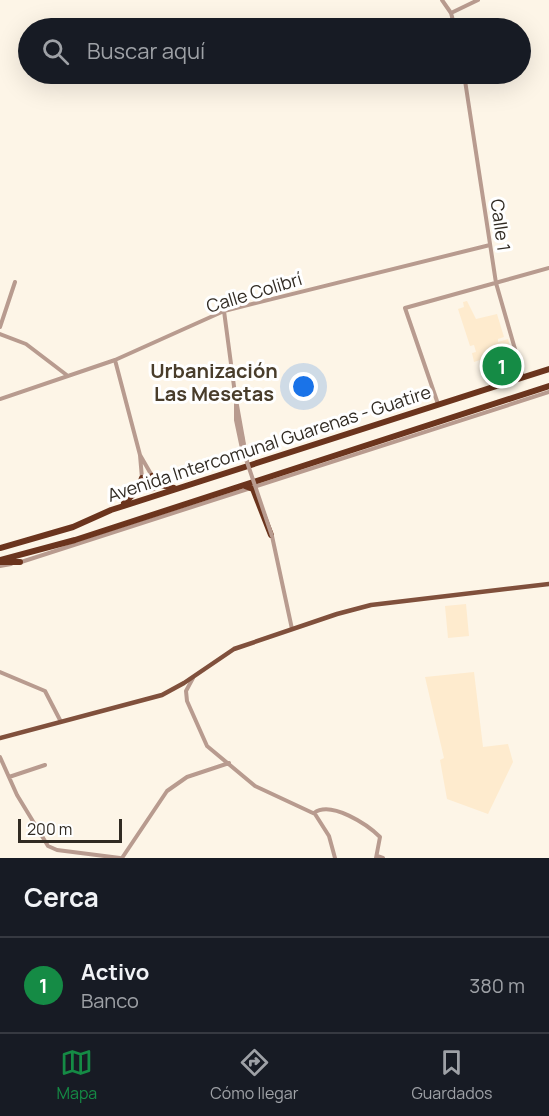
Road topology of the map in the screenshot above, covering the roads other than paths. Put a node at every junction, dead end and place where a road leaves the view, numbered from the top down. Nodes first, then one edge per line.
1 (442, 0) edge
2 (478, 0) edge
3 (451, 13) junction
4 (452, 18) edge
5 (466, 84) edge
6 (489, 245) junction
7 (549, 268) edge
8 (15, 282) dead end
9 (496, 283) junction
10 (224, 311) junction
11 (0, 327) edge
12 (0, 334) edge
13 (115, 360) junction
14 (549, 369) edge
15 (68, 376) junction
16 (523, 377) junction
17 (549, 386) edge
18 (549, 392) edge
19 (236, 394) junction
20 (0, 399) edge
21 (236, 403) junction
22 (438, 404) junction
23 (444, 419) junction
24 (458, 421) junction
25 (140, 455) junction
26 (246, 457) junction
27 (268, 459) junction
28 (293, 469) junction
29 (230, 472) junction
30 (152, 476) junction
31 (142, 478) junction
32 (281, 479) junction
33 (263, 480) junction
34 (184, 486) junction
35 (241, 487) junction
36 (256, 488) junction
37 (111, 510) junction
38 (272, 536) junction
39 (0, 548) edge
40 (0, 561) edge
41 (20, 562) junction
42 (0, 566) edge
43 (549, 584) edge
44 (292, 629) junction
45 (0, 672) edge
46 (195, 675) junction
47 (60, 720) junction
48 (0, 738) edge
49 (0, 758) edge
50 (230, 763) junction
51 (45, 765) dead end
52 (9, 777) junction
53 (314, 813) junction
54 (376, 857) edge
55 (121, 858) edge
56 (335, 858) edge
57 (384, 858) edge

1 - 3 street
2 - 3 street
3 - 4 street
5 - 6 street, Calle 1
6 - 9 street, Calle 1
6 - 10 street, Calle Colibrí
7 - 9 street
8 - 11 street
9 - 16 street, Calle 1
9 - 22 street
10 - 13 street, Calle Colibrí
10 - 19 street
12 - 15 street
13 - 15 street, Calle Colibrí
13 - 25 street
14 - 16 highway, Avenida Intercomunal Guarenas - Guatire
15 - 20 street, Calle Colibrí
16 - 22 highway, Avenida Intercomunal Guarenas - Guatire
17 - 23 highway, Avenida Intercomunal Guarenas - Guatire
18 - 24 street, Avenida Intercomunal Guarenas - Guatire
19 - 21 street
19 - 26 street
21 - 26 street
21 - 38 street, bridge
22 - 27 highway, Avenida Intercomunal Guarenas - Guatire
23 - 24 highway
23 - 28 highway, Avenida Intercomunal Guarenas - Guatire
24 - 32 street, Avenida Intercomunal Guarenas - Guatire
25 - 30 street
25 - 31 street
26 - 27 highway
26 - 29 highway
27 - 29 highway, Avenida Intercomunal Guarenas - Guatire
28 - 32 highway
28 - 33 highway, Avenida Intercomunal Guarenas - Guatire
29 - 34 highway, Avenida Intercomunal Guarenas - Guatire
30 - 31 street
30 - 34 highway
31 - 37 highway
32 - 36 street, Avenida Intercomunal Guarenas - Guatire
33 - 35 highway, Avenida Intercomunal Guarenas - Guatire
33 - 36 highway
34 - 37 highway, Avenida Intercomunal Guarenas - Guatire
35 - 36 highway
35 - 40 highway, Avenida Intercomunal Guarenas - Guatire
36 - 38 highway
36 - 41 street, Avenida Intercomunal Guarenas - Guatire
37 - 39 highway, Avenida Intercomunal Guarenas - Guatire
38 - 44 street
40 - 41 highway
41 - 42 street, Avenida Intercomunal Guarenas - Guatire
43 - 44 main road
44 - 46 main road
45 - 47 street
46 - 47 main road
46 - 50 street
47 - 48 main road
49 - 52 street
50 - 53 street
50 - 55 street
51 - 52 street
52 - 55 street
53 - 54 street
53 - 56 street
54 - 57 street

